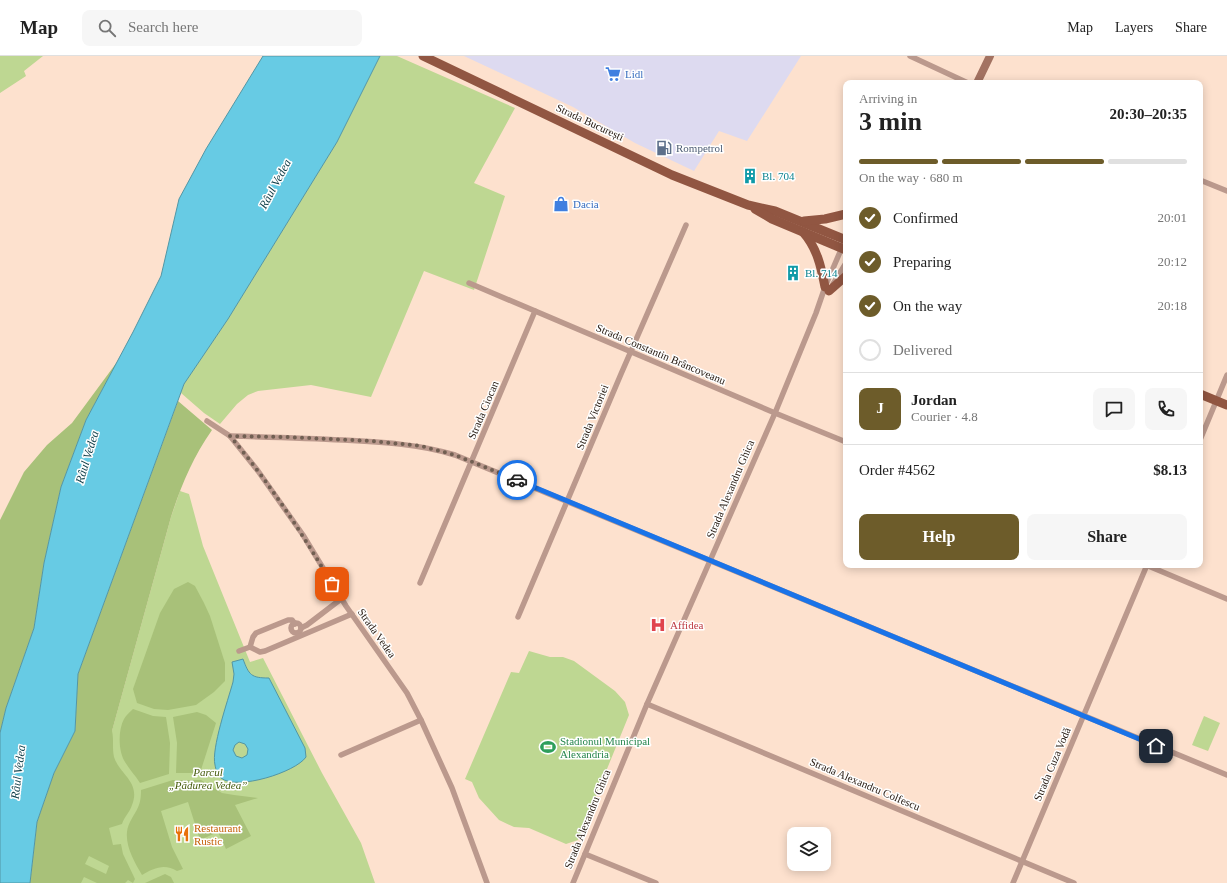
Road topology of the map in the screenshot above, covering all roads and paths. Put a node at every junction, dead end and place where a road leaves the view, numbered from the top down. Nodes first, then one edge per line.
1 (423, 56) edge
2 (910, 56) edge
3 (990, 56) edge
4 (962, 80) edge
5 (978, 80) edge
6 (1203, 181) edge
7 (1227, 191) edge
8 (748, 205) junction
9 (843, 215) edge
10 (802, 221) junction
11 (686, 225) dead end
12 (802, 231) junction
13 (843, 242) edge
14 (843, 242) edge
15 (843, 248) edge
16 (843, 267) edge
17 (843, 278) edge
18 (469, 283) dead end
19 (827, 289) junction
20 (535, 311) junction
21 (631, 352) junction
22 (1227, 375) edge
23 (1203, 395) edge
24 (1217, 400) junction
25 (1227, 405) edge
26 (775, 413) junction
27 (207, 421) dead end
28 (1203, 433) edge
29 (230, 436) junction
30 (843, 441) edge
31 (472, 461) junction
32 (568, 502) junction
33 (711, 561) junction
34 (1146, 568) edge
35 (1154, 568) edge
36 (420, 582) dead end
37 (1227, 599) edge
38 (341, 600) junction
39 (352, 614) junction
40 (518, 618) dead end
41 (299, 633) junction
42 (250, 647) junction
43 (239, 651) dead end
44 (647, 704) junction
45 (1084, 716) junction
46 (422, 720) junction
47 (341, 755) dead end
48 (1227, 775) edge
49 (585, 854) junction
50 (1022, 861) junction
51 (487, 883) edge
52 (573, 883) edge
53 (656, 883) edge
54 (1013, 883) edge
55 (1074, 883) edge

1 - 8 main road, Strada București
2 - 4 street
3 - 5 street
6 - 7 street
8 - 10 main road, Strada București
8 - 12 main road, Strada București
9 - 10 main road
10 - 13 main road, Strada București
11 - 21 street, Strada Victoriei
12 - 14 main road, Strada București
12 - 19 main road
15 - 19 street, Strada Alexandru Ghica
16 - 19 street, Strada Alexandru Ghica
17 - 19 main road
18 - 20 street, Strada Constantin Brâncoveanu
19 - 26 street, Strada Alexandru Ghica
20 - 21 street, Strada Constantin Brâncoveanu
20 - 31 street, Strada Ciocan
21 - 26 street, Strada Constantin Brâncoveanu
21 - 32 street, Strada Victoriei
22 - 24 street
23 - 24 main road
24 - 25 main road
24 - 28 street
26 - 30 street, Strada Constantin Brâncoveanu
26 - 33 street, Strada Alexandru Ghica
27 - 29 street, Strada Vedea
29 - 31 street
29 - 38 street, Strada Vedea
31 - 32 street
31 - 36 street, Strada Ciocan
32 - 33 street
32 - 40 street, Strada Victoriei
33 - 44 street, Strada Alexandru Ghica
33 - 45 street
34 - 45 street, Strada Cuza Vodă
35 - 37 street
38 - 39 street, Strada Vedea
38 - 41 street
39 - 41 street
39 - 46 street, Strada Vedea
41 - 42 street
41 - 42 street
42 - 43 street
44 - 49 street, Strada Alexandru Ghica
44 - 50 street, Strada Alexandru Colfescu
45 - 48 street
45 - 50 street, Strada Cuza Vodă
46 - 47 street
46 - 51 street, Strada Vedea
49 - 52 street, Strada Alexandru Ghica
49 - 53 street
50 - 54 street, Strada Cuza Vodă
50 - 55 street, Strada Alexandru Colfescu

